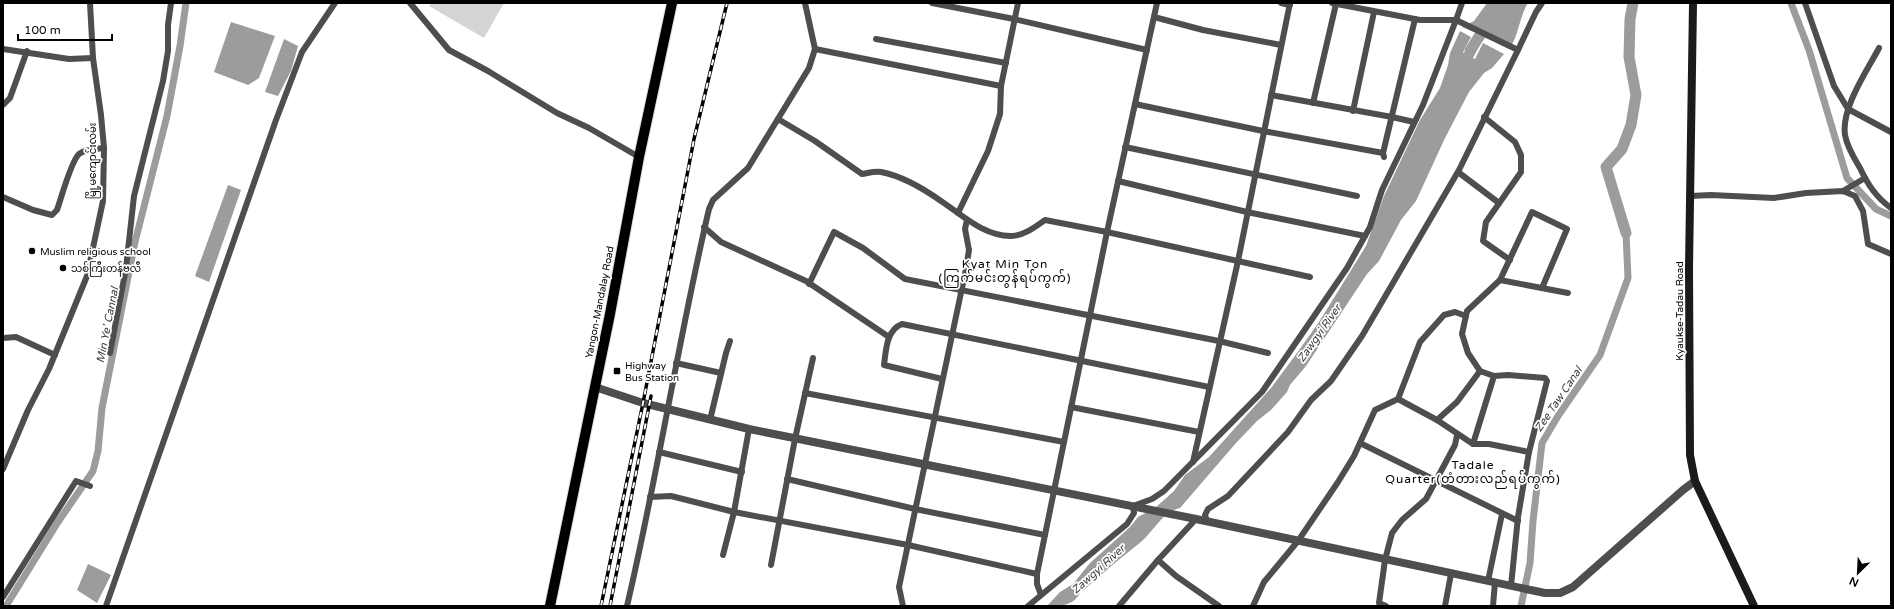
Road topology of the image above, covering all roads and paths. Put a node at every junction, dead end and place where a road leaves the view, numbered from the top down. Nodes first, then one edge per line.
1 (90, 3) edge
2 (171, 3) edge
3 (335, 3) edge
4 (410, 3) edge
5 (672, 3) edge
6 (805, 3) edge
7 (932, 3) edge
8 (1018, 3) edge
9 (1157, 3) edge
10 (1281, 3) edge
11 (1462, 3) edge
12 (1542, 3) edge
13 (1694, 3) edge
14 (1805, 3) edge
15 (1290, 4) edge
16 (1334, 4) edge
17 (1374, 12) junction
18 (1154, 17) junction
19 (1014, 19) junction
20 (1415, 19) junction
21 (1456, 20) junction
22 (876, 39) dead end
23 (1281, 45) junction
24 (1879, 48) dead end
25 (3, 49) edge
26 (815, 49) junction
27 (1147, 50) junction
28 (1518, 50) junction
29 (27, 51) junction
30 (93, 58) junction
31 (1006, 63) junction
32 (1001, 86) junction
33 (1271, 95) junction
34 (1312, 103) junction
35 (1135, 104) junction
36 (3, 105) edge
37 (1848, 109) junction
38 (1353, 111) junction
39 (1392, 117) junction
40 (1484, 117) junction
41 (778, 119) junction
42 (1414, 122) junction
43 (1263, 131) junction
44 (1891, 132) edge
45 (1125, 147) junction
46 (104, 148) junction
47 (639, 157) junction
48 (1458, 172) junction
49 (1254, 174) junction
50 (1865, 178) junction
51 (1118, 181) junction
52 (1842, 191) junction
53 (1357, 196) dead end
54 (1690, 196) junction
55 (3, 197) edge
56 (1499, 203) junction
57 (1891, 208) edge
58 (1247, 212) junction
59 (958, 213) junction
60 (967, 220) junction
61 (704, 227) junction
62 (1107, 232) junction
63 (1365, 236) junction
64 (1891, 254) edge
65 (1510, 260) junction
66 (1238, 261) junction
67 (1310, 277) dead end
68 (1500, 280) junction
69 (809, 284) junction
70 (1542, 288) junction
71 (961, 291) junction
72 (1568, 293) dead end
73 (1090, 315) junction
74 (1466, 316) junction
75 (3, 333) edge
76 (952, 334) junction
77 (16, 337) junction
78 (889, 337) junction
79 (3, 338) edge
80 (1219, 341) junction
81 (730, 342) dead end
82 (110, 353) dead end
83 (1268, 353) dead end
84 (55, 355) junction
85 (813, 358) dead end
86 (1081, 362) junction
87 (676, 363) junction
88 (1480, 371) junction
89 (721, 373) junction
90 (1494, 376) junction
91 (942, 379) junction
92 (595, 387) junction
93 (1209, 387) junction
94 (805, 393) junction
95 (1398, 399) junction
96 (1071, 407) junction
97 (667, 409) junction
98 (934, 418) junction
99 (710, 420) junction
100 (1437, 420) junction
101 (749, 429) junction
102 (1199, 432) junction
103 (1458, 436) junction
104 (795, 438) junction
105 (1064, 442) junction
106 (1360, 443) junction
107 (1472, 444) junction
108 (659, 452) junction
109 (1529, 452) junction
110 (1192, 463) junction
111 (924, 464) junction
112 (3, 469) edge
113 (742, 472) junction
114 (787, 479) junction
115 (1436, 481) junction
116 (1695, 481) junction
117 (90, 486) dead end
118 (1055, 490) junction
119 (650, 497) junction
120 (1137, 507) junction
121 (915, 509) junction
122 (734, 512) junction
123 (1502, 514) junction
124 (1196, 519) junction
125 (779, 520) junction
126 (1207, 521) junction
127 (1518, 521) junction
128 (1045, 535) junction
129 (1298, 541) junction
130 (908, 545) junction
131 (723, 555) dead end
132 (1158, 560) junction
133 (1385, 560) junction
134 (771, 565) dead end
135 (1037, 574) junction
136 (1451, 574) junction
137 (1491, 582) junction
138 (1514, 587) junction
139 (1041, 595) junction
140 (3, 597) edge
141 (106, 606) edge
142 (550, 606) edge
143 (627, 606) edge
144 (903, 606) edge
145 (1028, 606) edge
146 (1119, 606) edge
147 (1219, 606) edge
148 (1255, 606) edge
149 (1386, 606) edge
150 (1445, 606) edge
151 (1493, 606) edge
152 (1754, 606) edge

1 - 30 street, မြို့မကျောင်းလမ်း
2 - 82 street
3 - 141 street
4 - 47 street
5 - 47 highway, Yangon-Mandalay Road
6 - 26 street
7 - 19 street
8 - 19 street
9 - 18 street
10 - 15 street
11 - 21 street
12 - 28 street
13 - 54 main road, Kyaukse-Tadau Road
14 - 37 street
15 - 23 street
16 - 17 street
16 - 34 street
17 - 20 street
17 - 38 street
18 - 23 street
18 - 27 street
19 - 27 street
19 - 31 street
20 - 21 street
20 - 39 street
21 - 28 street
21 - 42 street
22 - 31 street
23 - 33 street
24 - 37 street
25 - 29 street
26 - 32 street
26 - 41 street
27 - 35 street
28 - 40 street
29 - 30 street
29 - 36 street
30 - 46 street, မြို့မကျောင်းလမ်း
31 - 32 street
32 - 59 street
33 - 34 street
33 - 43 street
34 - 38 street
35 - 43 street
35 - 45 street
37 - 44 street
37 - 50 street
38 - 39 street
39 - 42 street
39 - 43 street
40 - 48 street
40 - 56 street
41 - 59 street
41 - 61 street
42 - 63 street
43 - 49 street
45 - 49 street
45 - 51 street
46 - 55 street
46 - 84 street, မြို့မကျောင်းလမ်း
47 - 92 highway, Yangon-Mandalay Road
48 - 56 street
48 - 126 street
49 - 53 street
49 - 58 street
50 - 52 street
50 - 57 street
51 - 58 street
51 - 62 street
52 - 54 street
52 - 64 street
54 - 116 main road, Kyaukse-Tadau Road
56 - 65 street
58 - 63 street
58 - 66 street
59 - 60 street
60 - 62 street
60 - 71 street
61 - 69 street
61 - 87 street
62 - 66 street
62 - 73 street
63 - 110 street
65 - 68 street
65 - 70 street
66 - 67 street
66 - 80 street
68 - 70 street
68 - 74 street
69 - 71 street
69 - 78 street
70 - 72 street
71 - 73 street
71 - 76 street
73 - 80 street
73 - 86 street
74 - 88 street
74 - 95 street
75 - 77 street
76 - 78 street
76 - 86 street
76 - 91 street
77 - 79 street
77 - 84 street
78 - 91 street
80 - 83 street
80 - 93 street
81 - 89 street
84 - 112 street, မြို့မကျောင်းလမ်း
85 - 94 street
86 - 93 street
86 - 96 street
87 - 89 street
87 - 97 street
88 - 90 street
88 - 100 street
89 - 99 street
90 - 107 street
90 - 109 street
91 - 98 street
92 - 97 street
92 - 142 highway, Yangon-Mandalay Road
93 - 102 street
94 - 98 street
94 - 104 street
95 - 100 street
95 - 106 street
96 - 102 street
96 - 105 street
97 - 99 street
97 - 108 street
98 - 105 street
98 - 111 street
99 - 101 street
100 - 103 street
101 - 104 street
101 - 113 street
102 - 110 street
103 - 107 street
103 - 115 street
104 - 111 street
104 - 114 street
105 - 118 street
106 - 115 street
106 - 129 street
107 - 109 street
108 - 113 street
108 - 119 street
109 - 127 street
110 - 120 street
111 - 118 street
111 - 121 street
113 - 122 street
114 - 121 street
114 - 125 street
115 - 123 street
115 - 133 street
116 - 138 street
116 - 152 main road, Kyaukse-Tadau Road
117 - 140 street
118 - 120 street
118 - 128 street
119 - 122 street
119 - 143 street
120 - 124 street
120 - 139 street
121 - 128 street
121 - 130 street
122 - 125 street
122 - 131 street
123 - 127 street
123 - 137 street
124 - 126 street
124 - 132 street
125 - 130 street
125 - 134 street
126 - 129 street
127 - 138 street
128 - 135 street
129 - 133 street
129 - 148 street
130 - 135 street
130 - 144 street
132 - 146 street
132 - 147 street
133 - 136 street
133 - 149 street
135 - 139 street
136 - 137 street
136 - 150 street
137 - 138 street
137 - 151 street
139 - 145 street

